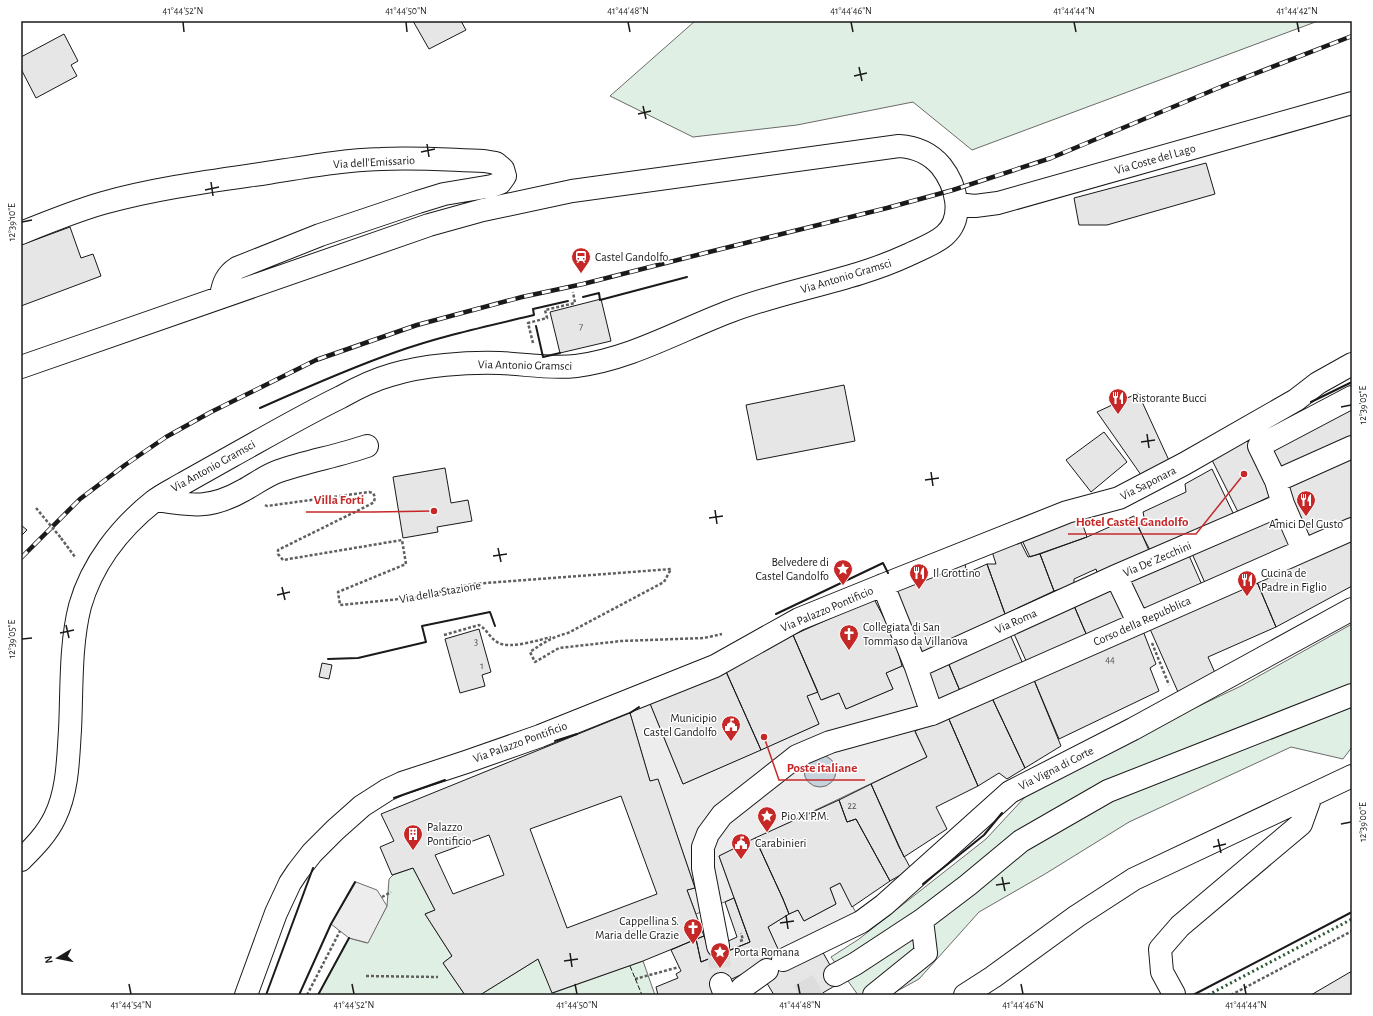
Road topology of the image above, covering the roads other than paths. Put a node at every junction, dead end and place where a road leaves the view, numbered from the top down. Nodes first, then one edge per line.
1 (1352, 103) edge
2 (957, 204) junction
3 (21, 233) edge
4 (221, 296) junction
5 (1352, 364) edge
6 (21, 367) edge
7 (1352, 397) edge
8 (367, 446) dead end
9 (1352, 447) edge
10 (1276, 481) junction
11 (156, 500) junction
12 (1283, 504) junction
13 (1352, 528) edge
14 (1303, 550) junction
15 (1116, 576) junction
16 (883, 585) junction
17 (1352, 609) edge
18 (1140, 621) junction
19 (916, 667) junction
20 (1352, 695) edge
21 (932, 714) junction
22 (1352, 776) edge
23 (1311, 796) junction
24 (21, 860) edge
25 (922, 920) junction
26 (718, 946) tunnel mouth
27 (835, 975) tunnel mouth
28 (728, 991) edge
29 (1174, 994) dead end
30 (246, 995) edge
31 (874, 995) edge
32 (965, 995) edge

1 - 2 street, Via Coste del Lago
2 - 4 street, Via Antonio Gramsci
2 - 11 street, Via Antonio Gramsci
3 - 4 street, Via dell'Emissario
4 - 6 street, Via Antonio Gramsci
5 - 16 street, Via Saponara
7 - 10 street
8 - 11 street
9 - 10 street
10 - 12 street
11 - 24 street, Via Antonio Gramsci
12 - 14 street
12 - 15 street, Via De' Zecchini
13 - 14 street, Corso della Repubblica
14 - 18 street, Corso della Repubblica
15 - 18 street
15 - 19 street, Via Roma
16 - 19 street
16 - 30 street, Via Palazzo Pontificio
17 - 28 street, Via Vigna di Corte
18 - 21 street, Corso della Repubblica
19 - 21 street
20 - 25 street
21 - 26 street, Corso della Repubblica
22 - 23 street
23 - 29 street
23 - 32 street
25 - 27 street
25 - 31 street

